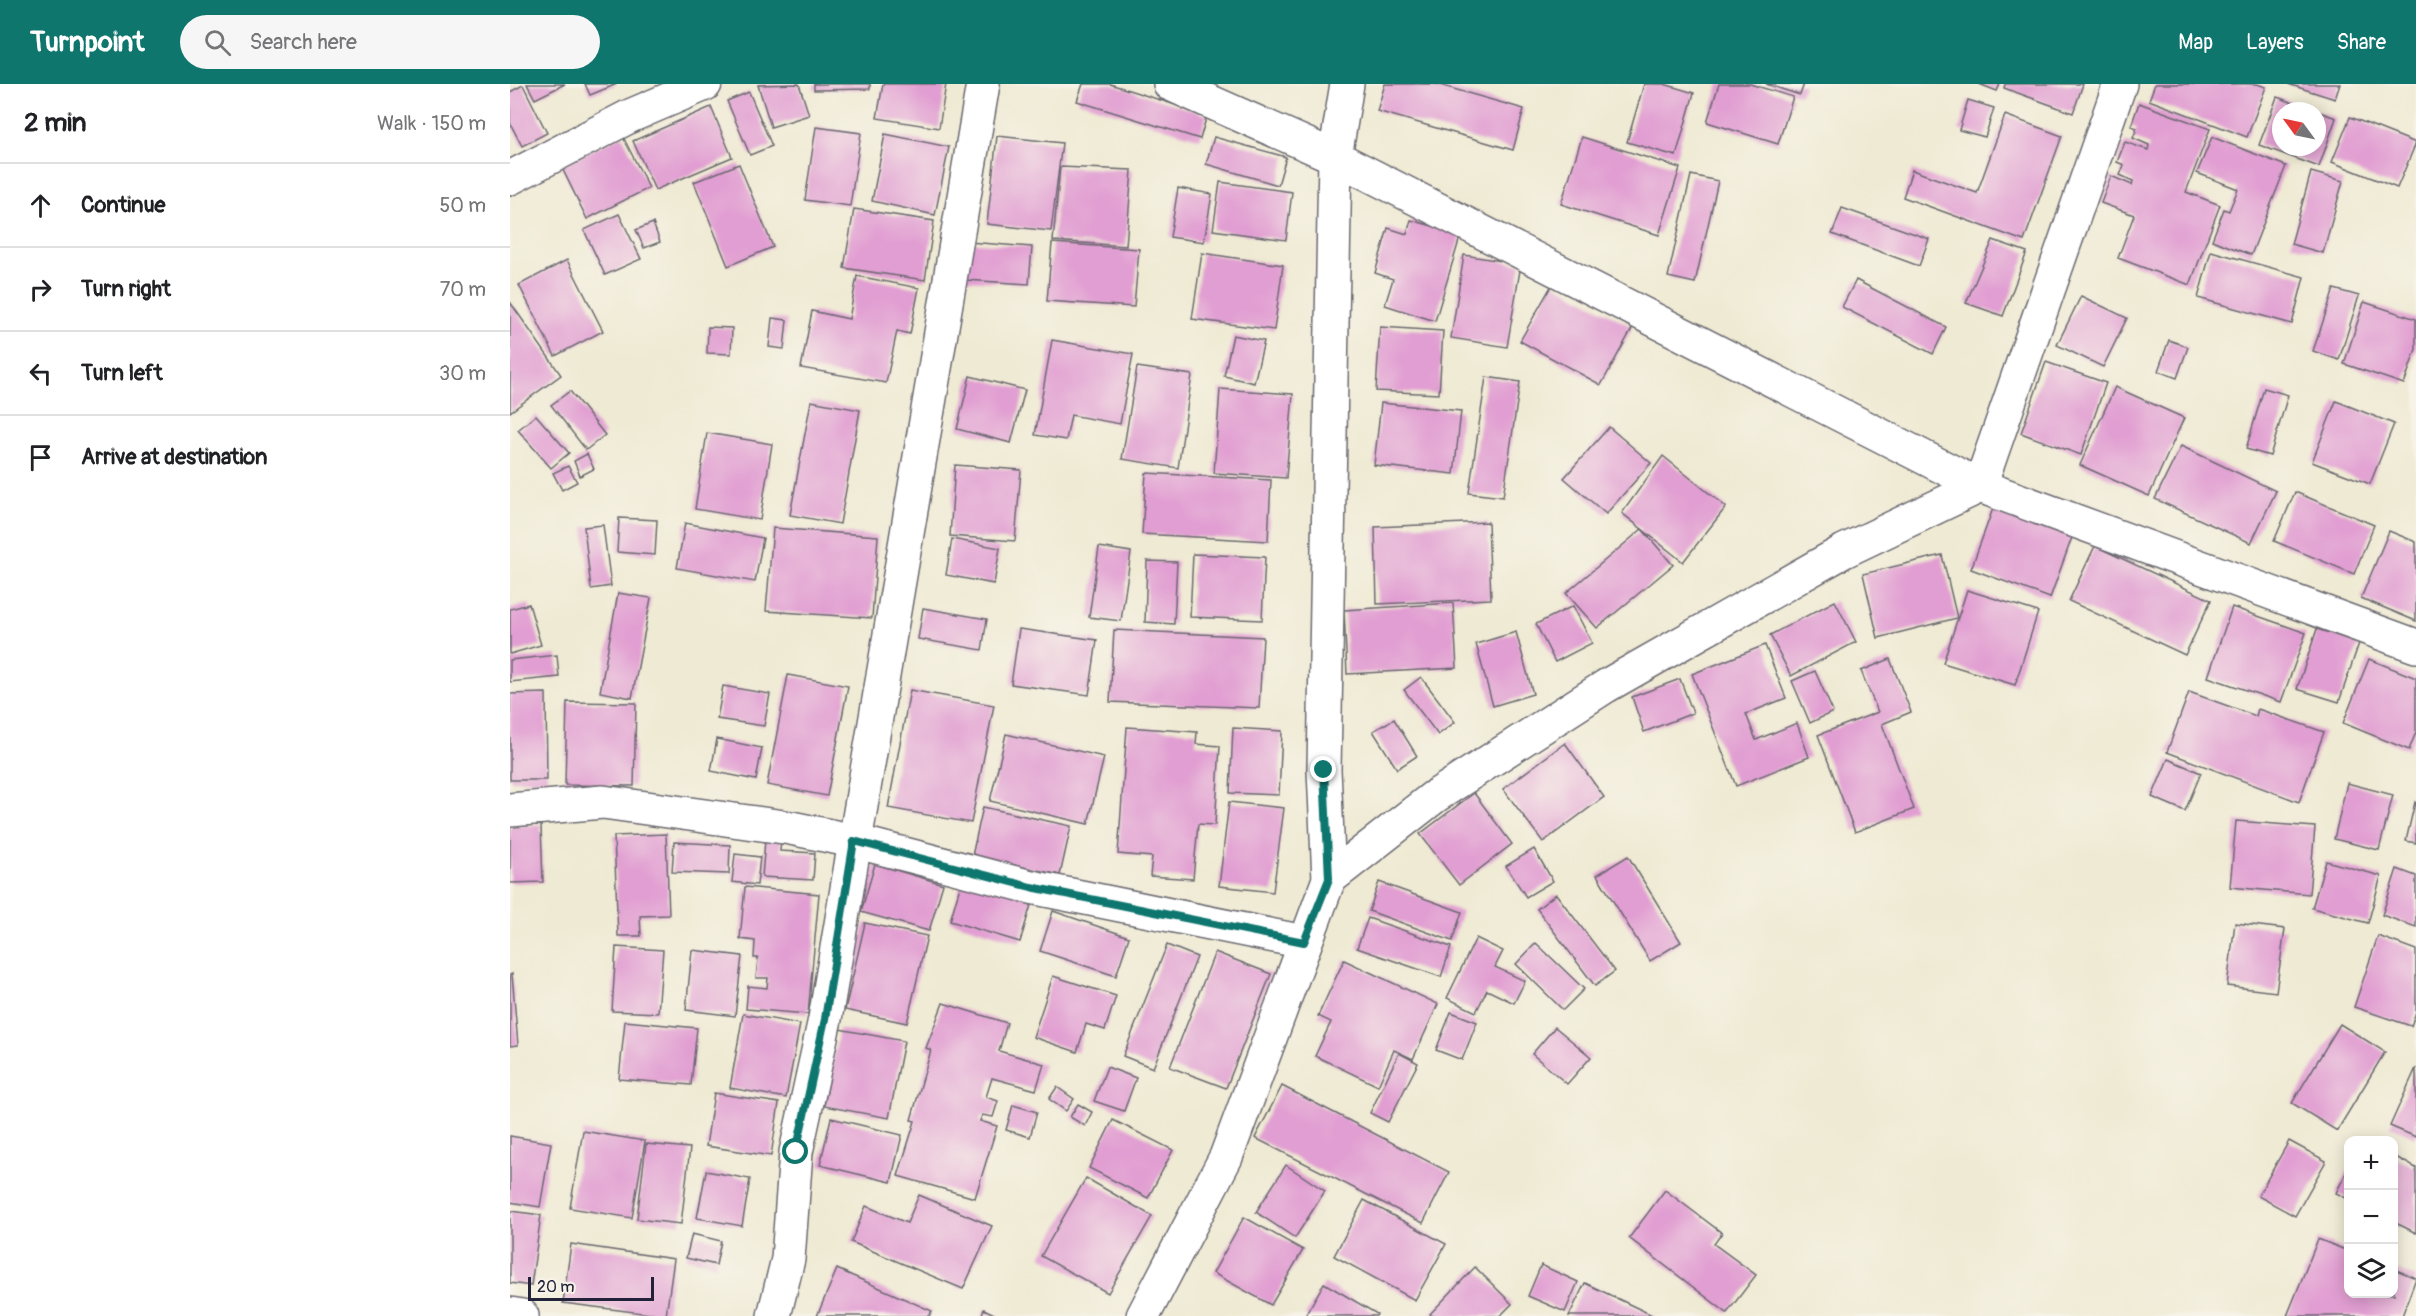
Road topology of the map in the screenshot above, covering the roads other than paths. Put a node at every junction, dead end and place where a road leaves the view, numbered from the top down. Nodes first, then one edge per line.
1 (705, 84) edge
2 (983, 84) edge
3 (1170, 84) edge
4 (1347, 84) edge
5 (2120, 84) edge
6 (1335, 157) junction
7 (510, 178) edge
8 (1980, 486) junction
9 (2416, 646) edge
10 (510, 810) edge
11 (854, 841) junction
12 (1329, 879) junction
13 (1304, 942) junction
14 (510, 1314) edge
15 (522, 1316) edge
16 (774, 1316) edge
17 (1143, 1316) edge

1 - 7 street
2 - 11 street
3 - 6 street
4 - 6 street
5 - 8 street
6 - 8 street
6 - 12 street
8 - 9 street
8 - 12 street
10 - 11 street
11 - 13 street
11 - 16 street
12 - 13 street
13 - 17 street
14 - 15 street

